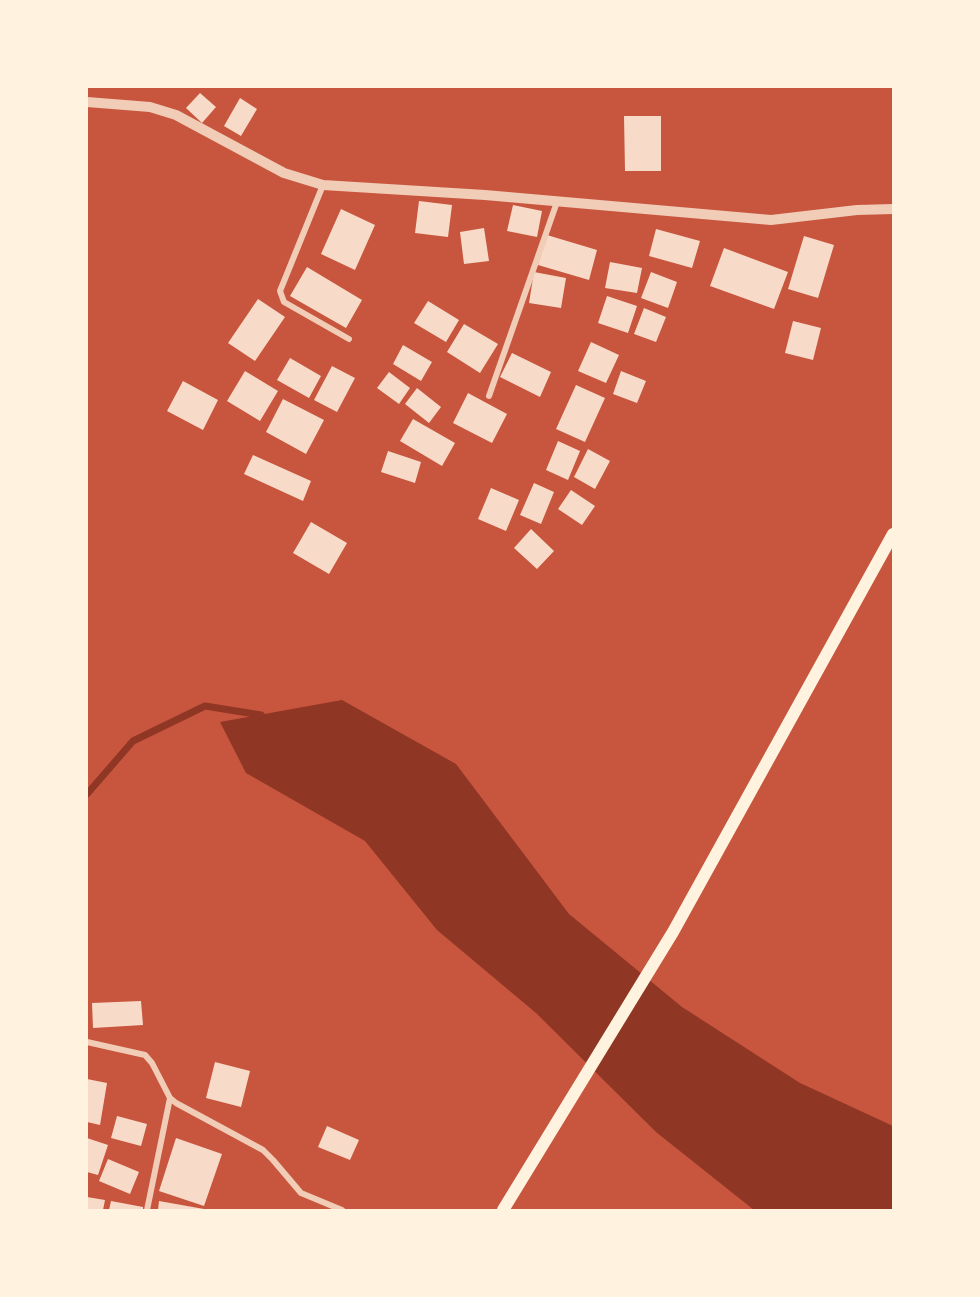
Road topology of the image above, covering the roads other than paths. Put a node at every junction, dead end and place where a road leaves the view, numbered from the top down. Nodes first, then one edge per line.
1 (87, 102) edge
2 (323, 185) junction
3 (557, 202) junction
4 (893, 209) edge
5 (349, 339) dead end
6 (489, 396) dead end
7 (893, 534) edge
8 (87, 1042) edge
9 (170, 1098) junction
10 (147, 1210) edge
11 (342, 1210) edge
12 (503, 1210) edge

1 - 2 street
2 - 3 street
2 - 5 street
3 - 4 street
3 - 6 street
7 - 12 main road
8 - 9 street
9 - 10 street
9 - 11 street

